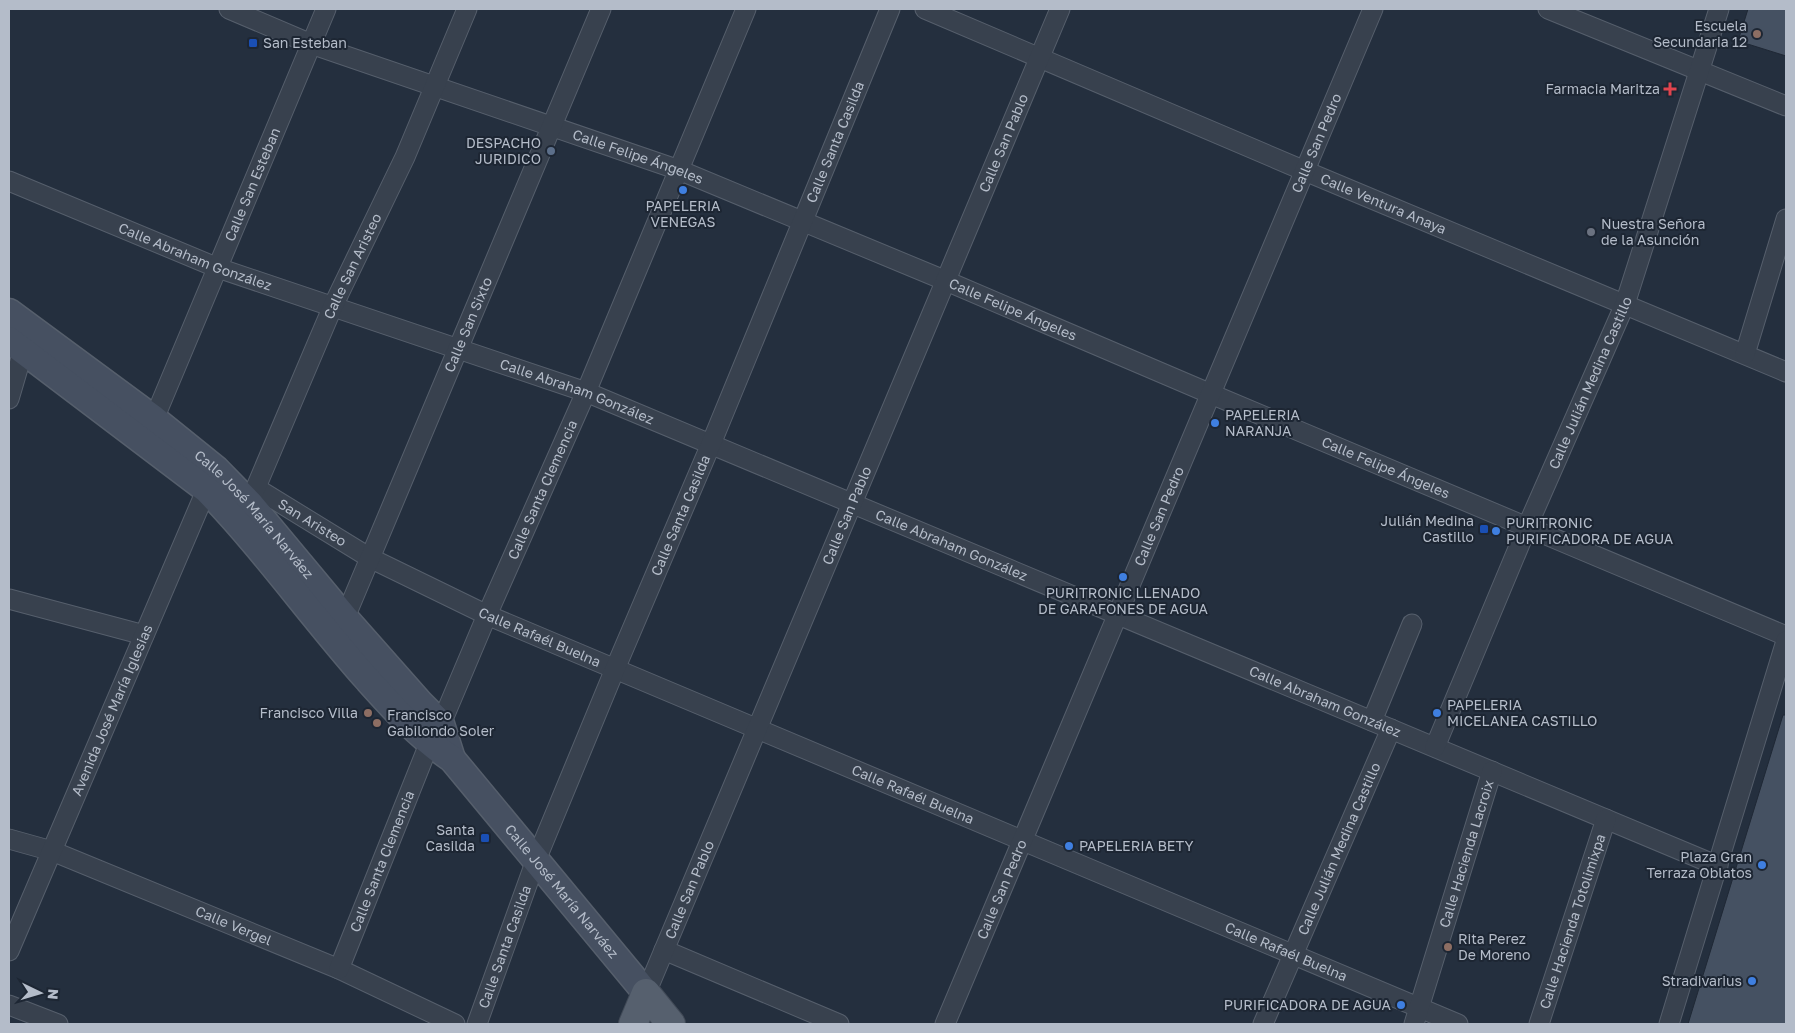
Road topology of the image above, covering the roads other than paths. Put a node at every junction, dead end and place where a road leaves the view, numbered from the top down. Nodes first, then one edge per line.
1 (229, 9) edge
2 (326, 9) edge
3 (467, 9) edge
4 (601, 9) edge
5 (746, 9) edge
6 (890, 9) edge
7 (924, 9) edge
8 (1060, 9) edge
9 (1373, 9) edge
10 (1548, 9) edge
11 (1719, 9) edge
12 (311, 44) junction
13 (1039, 57) junction
14 (1700, 72) junction
15 (435, 86) junction
16 (1786, 106) edge
17 (551, 127) junction
18 (679, 170) junction
19 (1305, 171) junction
20 (9, 181) edge
21 (1786, 219) edge
22 (802, 222) junction
23 (218, 268) junction
24 (944, 280) junction
25 (1625, 304) junction
26 (333, 306) junction
27 (9, 312) edge
28 (20, 339) edge
29 (457, 348) junction
30 (1744, 354) junction
31 (1786, 372) edge
32 (586, 392) junction
33 (1211, 394) junction
34 (9, 399) edge
35 (148, 430) junction
36 (711, 444) junction
37 (211, 479) junction
38 (244, 501) junction
39 (852, 504) junction
40 (1527, 527) junction
41 (370, 558) junction
42 (9, 599) edge
43 (1118, 614) junction
44 (487, 615) junction
45 (345, 618) junction
46 (1412, 624) dead end
47 (144, 635) junction
48 (1786, 636) edge
49 (1786, 641) edge
50 (334, 642) junction
51 (615, 669) junction
52 (1372, 721) junction
53 (1391, 729) junction
54 (757, 730) junction
55 (435, 734) junction
56 (1434, 747) junction
57 (1492, 771) junction
58 (1606, 819) junction
59 (9, 839) edge
60 (1022, 841) junction
61 (52, 851) junction
62 (536, 860) junction
63 (1718, 866) junction
64 (664, 950) junction
65 (9, 951) edge
66 (1293, 955) junction
67 (339, 970) junction
68 (646, 993) junction
69 (9, 1004) edge
70 (1417, 1016) edge
71 (58, 1024) edge
72 (455, 1024) edge
73 (477, 1024) edge
74 (633, 1024) edge
75 (672, 1024) edge
76 (839, 1024) edge
77 (945, 1024) edge
78 (1263, 1024) edge
79 (1458, 1024) edge
80 (1539, 1024) edge
81 (1670, 1024) edge

1 - 12 street, Calle Felipe Ángeles
2 - 12 street, Calle San Esteban
3 - 15 street, Calle San Aristeo
4 - 17 street, Calle San Sixto
5 - 18 street, Calle Santa Clemencia
6 - 22 street, Calle Santa Casilda
7 - 13 street, Calle Ventura Anaya
8 - 13 street, Calle San Pablo
9 - 19 street, Calle San Pedro
10 - 14 street
11 - 14 street, Calle Julián Medina Castillo
12 - 15 street, Calle Felipe Ángeles
12 - 23 street, Calle San Esteban
13 - 19 street, Calle Ventura Anaya
13 - 24 street, Calle San Pablo
14 - 16 street
14 - 25 street, Calle Julián Medina Castillo
15 - 17 street, Calle Felipe Ángeles
15 - 26 street, Calle San Aristeo
17 - 18 street, Calle Felipe Ángeles
17 - 29 street, Calle San Sixto
18 - 22 street, Calle Felipe Ángeles
18 - 32 street, Calle Santa Clemencia
19 - 25 street, Calle Ventura Anaya
19 - 33 street, Calle San Pedro
20 - 23 street, Calle Abraham González
21 - 30 street
22 - 24 street, Calle Felipe Ángeles
22 - 36 street, Calle Santa Casilda
23 - 26 street, Calle Abraham González
23 - 35 street, Calle San Esteban
24 - 33 street, Calle Felipe Ángeles
24 - 39 street, Calle San Pablo
25 - 30 street, Calle Ventura Anaya
25 - 40 street, Calle Julián Medina Castillo
26 - 29 street, Calle Abraham González
26 - 38 street, Calle San Aristeo
27 - 28 street, Calle José María Narváez
28 - 34 street
28 - 35 street, Calle José María Narváez
29 - 32 street, Calle Abraham González
29 - 41 street, Calle San Sixto
30 - 31 street, Calle Ventura Anaya
32 - 36 street, Calle Abraham González
32 - 44 street, Calle Santa Clemencia
33 - 40 street, Calle Felipe Ángeles
33 - 43 street, Calle San Pedro
35 - 37 street, Calle José María Narváez
36 - 39 street, Calle Abraham González
36 - 51 street, Calle Santa Casilda
37 - 38 street, Calle José María Narváez
37 - 47 street, Avenida José María Iglesias
38 - 41 street, San Aristeo
38 - 45 street, Calle José María Narváez
38 - 50 street, Calle José María Narváez
39 - 43 street, Calle Abraham González
39 - 54 street, Calle San Pablo
40 - 48 street, Calle Felipe Ángeles
40 - 56 street, Calle Julián Medina Castillo
41 - 44 street, Calle Rafaél Buelna
41 - 45 street, Calle San Sixto
42 - 47 street
43 - 52 street, Calle Abraham González
43 - 60 street, Calle San Pedro
44 - 51 street, Calle Rafaél Buelna
44 - 55 street, Calle Santa Clemencia
45 - 50 street, Calle San Sixto
45 - 55 street, Calle José María Narváez
46 - 52 street
47 - 61 street, Avenida José María Iglesias
49 - 63 street
50 - 55 street, Calle José María Narváez
51 - 54 street, Calle Rafaél Buelna
51 - 62 street, Calle Santa Casilda
52 - 53 street, Calle Abraham González
53 - 56 street, Calle Abraham González
53 - 66 street, Calle Julián Medina Castillo
54 - 60 street, Calle Rafaél Buelna
54 - 64 street, Calle San Pablo
55 - 62 street, Calle José María Narváez
55 - 67 street, Calle Santa Clemencia
56 - 57 street, Calle Abraham González
57 - 58 street, Calle Abraham González
57 - 70 street, Calle Hacienda Lacroix
58 - 63 street, Calle Abraham González
58 - 80 street, Calle Hacienda Totolimixpa
59 - 61 street, Calle Vergel
60 - 66 street, Calle Rafaél Buelna
60 - 77 street, Calle San Pedro
61 - 65 street, Avenida José María Iglesias
61 - 67 street, Calle Vergel
62 - 68 street, Calle José María Narváez
62 - 73 street, Calle Santa Casilda
63 - 81 street
64 - 68 street, Calle San Pablo
64 - 76 street
66 - 70 street, Calle Rafaél Buelna
66 - 78 street, Calle Julián Medina Castillo
67 - 72 street, Calle Vergel
68 - 74 main road, Calle San Pablo
68 - 75 main road, Calle José María Narváez
69 - 71 street
70 - 79 street, Calle Rafaél Buelna

